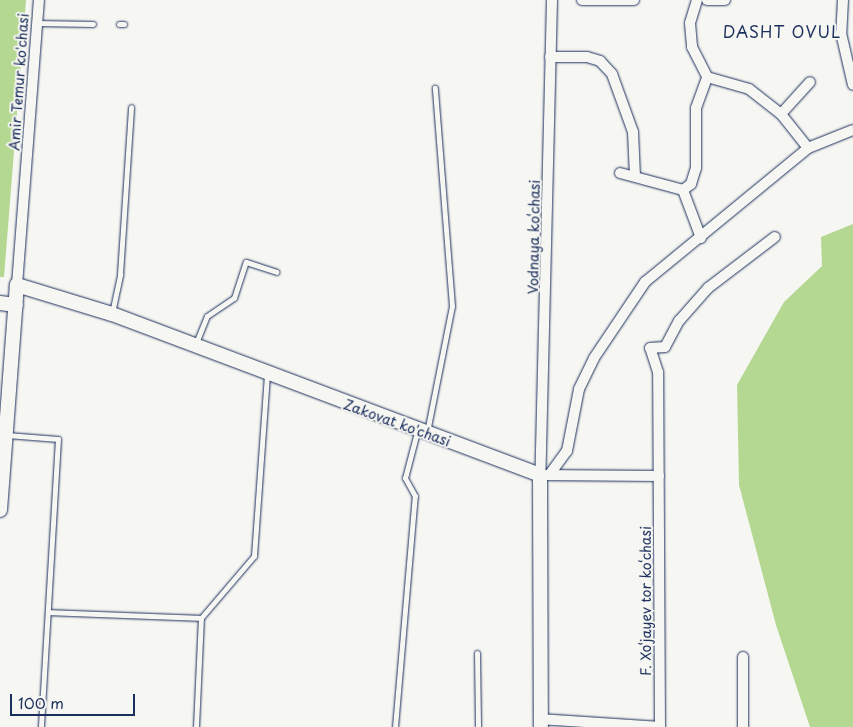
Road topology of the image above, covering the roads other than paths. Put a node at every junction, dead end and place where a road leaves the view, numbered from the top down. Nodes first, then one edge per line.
1 (38, 0) edge
2 (552, 0) edge
3 (582, 0) edge
4 (604, 0) edge
5 (697, 0) edge
6 (707, 0) edge
7 (725, 0) edge
8 (843, 0) edge
9 (632, 1) edge
10 (37, 23) junction
11 (93, 24) dead end
12 (550, 57) junction
13 (707, 77) junction
14 (810, 82) dead end
15 (853, 85) edge
16 (435, 88) dead end
17 (131, 106) dead end
18 (781, 114) junction
19 (853, 130) edge
20 (808, 148) junction
21 (620, 173) dead end
22 (635, 176) junction
23 (683, 190) junction
24 (775, 237) dead end
25 (701, 238) junction
26 (276, 272) dead end
27 (17, 285) junction
28 (0, 303) edge
29 (16, 305) junction
30 (112, 314) junction
31 (195, 346) junction
32 (267, 374) junction
33 (422, 434) junction
34 (6, 435) junction
35 (545, 474) junction
36 (659, 476) junction
37 (0, 510) edge
38 (48, 612) junction
39 (201, 618) junction
40 (477, 653) dead end
41 (743, 657) dead end
42 (541, 723) edge
43 (41, 727) edge
44 (196, 727) edge
45 (395, 727) edge
46 (478, 727) edge
47 (660, 727) edge
48 (743, 727) edge

1 - 10 street, Amir Temur ko'chasi
2 - 12 street, Vodnaya ko‘chasi
3 - 4 street
4 - 9 street
5 - 13 street
6 - 7 street
8 - 15 street
10 - 11 lane
10 - 27 street, Amir Temur ko'chasi
12 - 22 street
12 - 35 street, Vodnaya ko‘chasi
13 - 18 street
13 - 23 street
14 - 18 street
16 - 33 lane
17 - 30 lane
18 - 20 street
19 - 20 street
20 - 25 street
21 - 22 street
22 - 23 street
23 - 25 street
24 - 36 street, F. Xo‘jayev tor ko‘chasi
25 - 35 street
26 - 31 lane
27 - 29 main road
27 - 30 main road, Zakovat ko'chasi
28 - 29 main road
29 - 34 main road
30 - 31 main road, Zakovat ko'chasi
31 - 32 main road, Zakovat ko'chasi
32 - 33 main road, Zakovat ko'chasi
32 - 39 lane
33 - 35 main road, Zakovat ko'chasi
33 - 45 lane
34 - 37 main road
34 - 38 lane
35 - 36 street
35 - 42 main road
36 - 47 street, F. Xo‘jayev tor ko‘chasi
38 - 39 lane
38 - 43 lane
39 - 44 lane
40 - 46 lane
41 - 48 street
42 - 47 street, F. Xo‘jayev tor ko‘chasi

